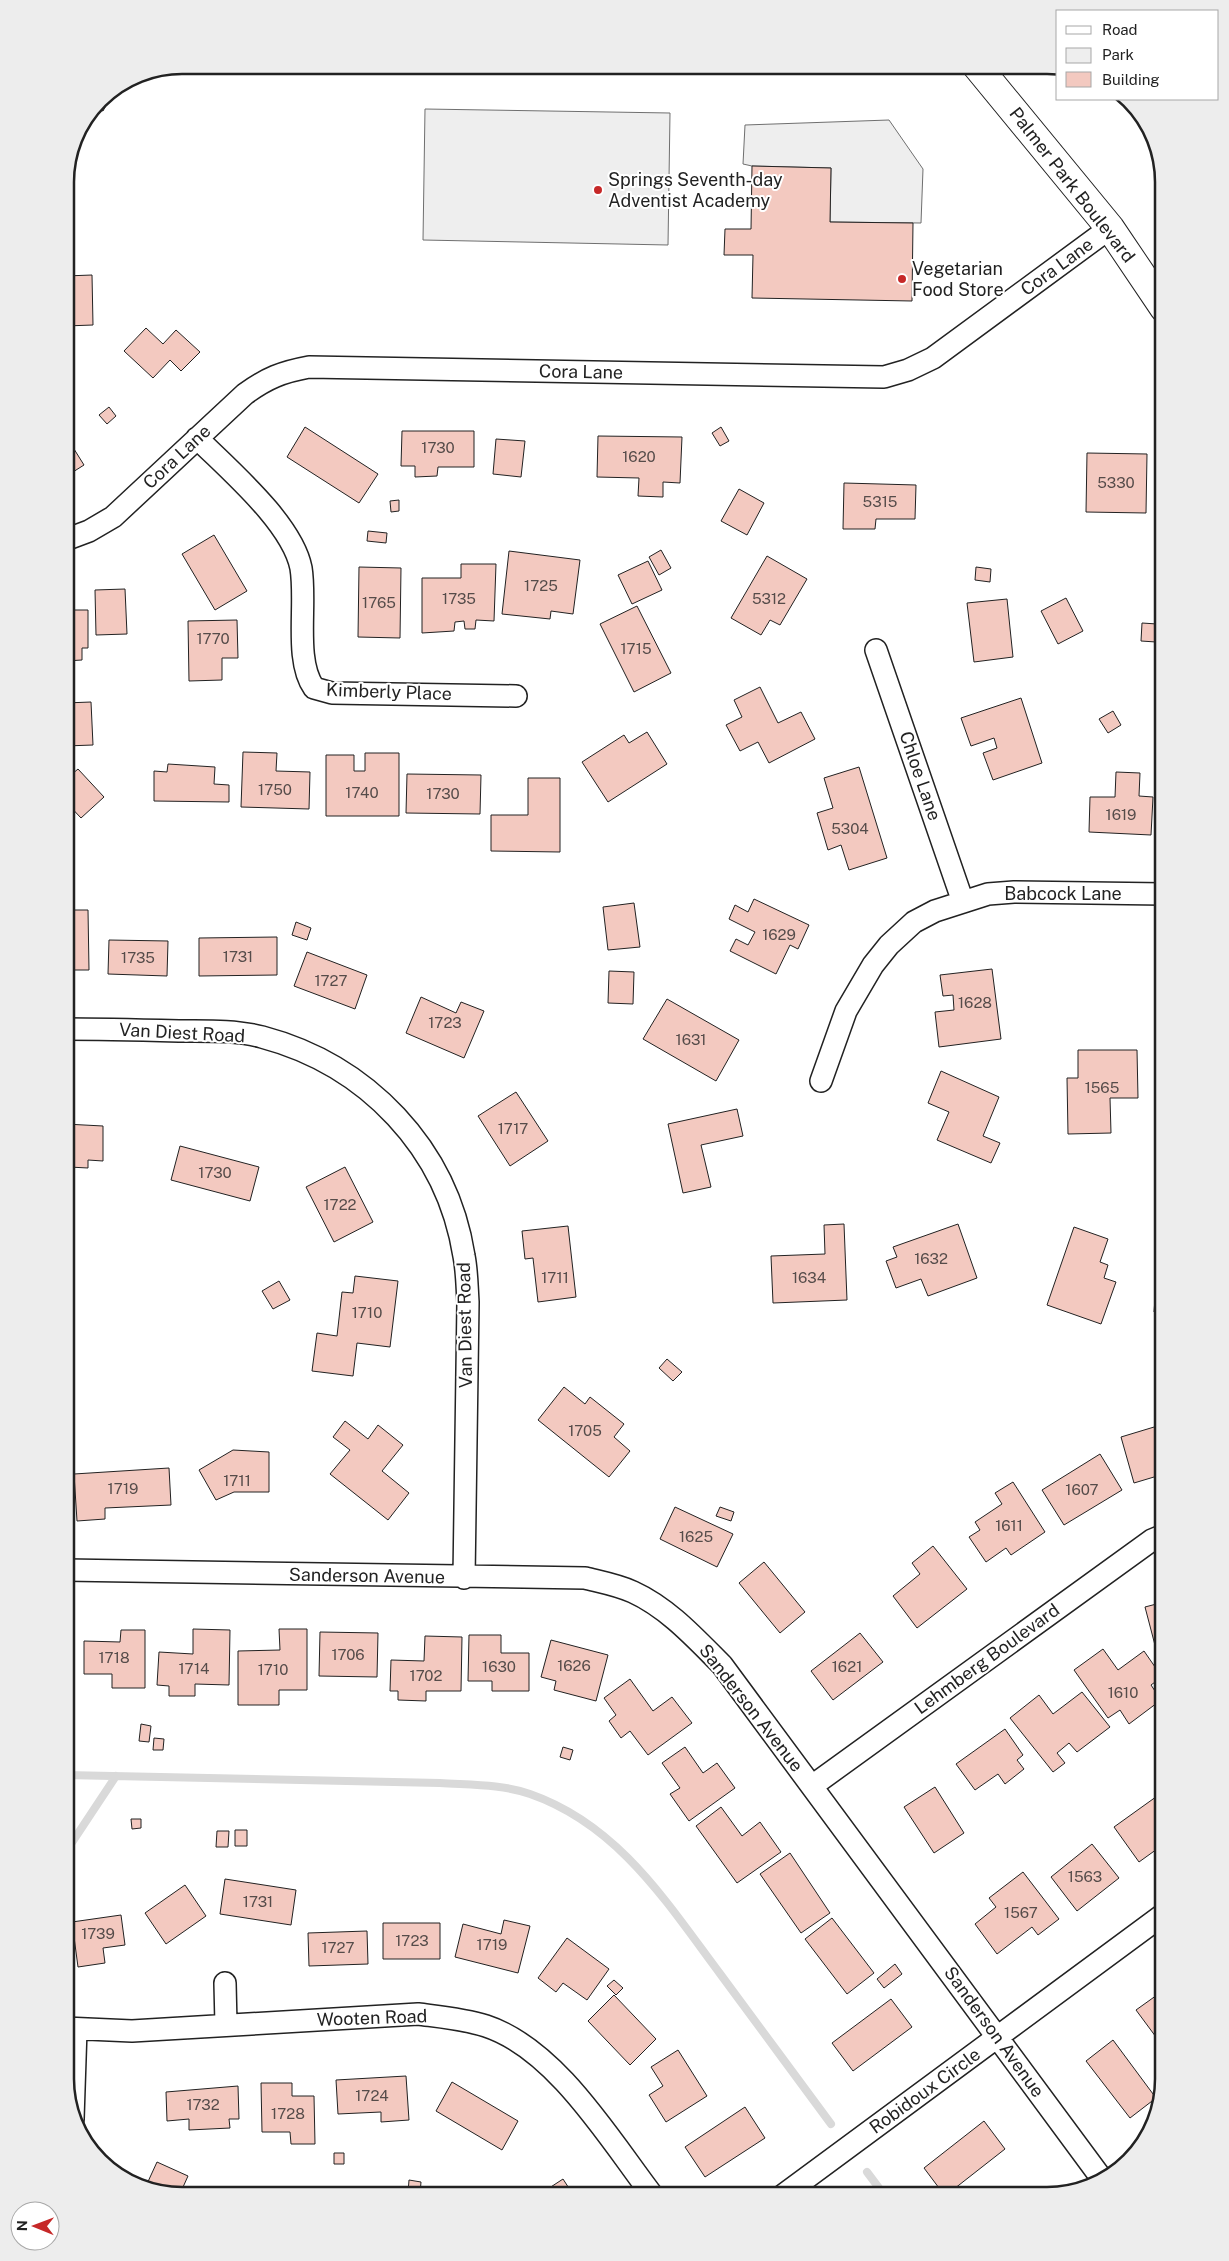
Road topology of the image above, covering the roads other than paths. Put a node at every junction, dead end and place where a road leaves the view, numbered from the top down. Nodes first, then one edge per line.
1 (983, 74) edge
2 (1110, 228) junction
3 (1155, 295) edge
4 (197, 438) junction
5 (74, 537) edge
6 (876, 650) dead end
7 (516, 696) dead end
8 (1155, 894) edge
9 (964, 902) junction
10 (74, 1029) edge
11 (821, 1081) dead end
12 (1155, 1539) edge
13 (74, 1570) edge
14 (464, 1578) junction
15 (812, 1786) junction
16 (1155, 1921) edge
17 (225, 1983) dead end
18 (226, 2025) junction
19 (74, 2028) edge
20 (998, 2037) junction
21 (1098, 2174) edge
22 (646, 2187) edge
23 (794, 2187) edge

1 - 2 main road, Palmer Park Boulevard
2 - 3 main road, Palmer Park Boulevard
2 - 4 street, Cora Lane
4 - 5 street, Cora Lane
4 - 7 street, Kimberly Place
6 - 9 street, Chloe Lane
8 - 9 street, Babcock Lane
9 - 11 street, Babcock Lane
10 - 14 street, Van Diest Road
12 - 15 street, Lehmberg Boulevard
13 - 14 street, Sanderson Avenue
14 - 15 street, Sanderson Avenue
15 - 20 street, Sanderson Avenue
16 - 20 street, Robidoux Circle
17 - 18 street
18 - 19 street, Wooten Road
18 - 22 street, Wooten Road
20 - 21 street, Sanderson Avenue
20 - 23 street, Robidoux Circle

